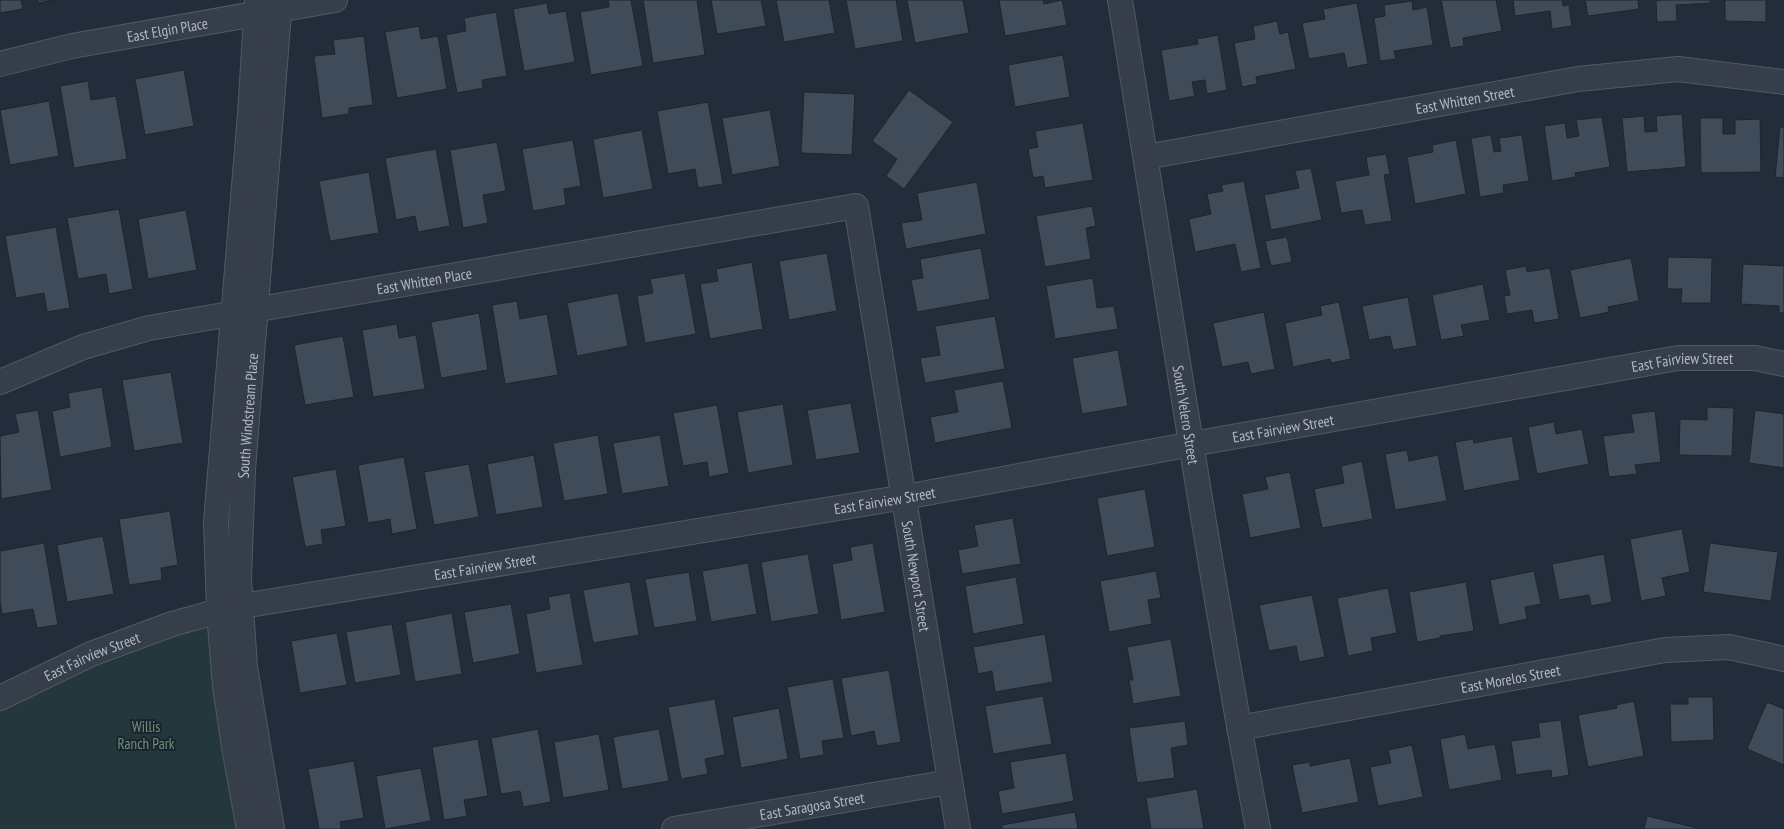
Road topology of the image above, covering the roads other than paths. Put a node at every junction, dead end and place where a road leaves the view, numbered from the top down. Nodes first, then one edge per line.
1 (336, 0) edge
2 (1120, 0) edge
3 (268, 6) edge
4 (0, 64) edge
5 (1784, 82) edge
6 (1146, 157) junction
7 (856, 206) joint
8 (245, 311) junction
9 (1784, 364) edge
10 (0, 382) edge
11 (1192, 444) junction
12 (905, 497) junction
13 (229, 609) junction
14 (1784, 659) edge
15 (0, 698) edge
16 (1239, 728) junction
17 (950, 782) junction
18 (249, 829) edge
19 (272, 829) edge
20 (674, 829) edge
21 (958, 829) edge
22 (1258, 829) edge

1 - 3 street, East Elgin Place
2 - 6 street, South Velero Street
3 - 4 street, East Elgin Place
3 - 8 street, South Windstream Place
5 - 6 street, East Whitten Street
6 - 11 street, South Velero Street
7 - 8 street, East Whitten Place
7 - 12 street, South Newport Street
8 - 10 street, East Whitten Place
8 - 13 street, South Windstream Place
9 - 11 street, East Fairview Street
11 - 12 street, East Fairview Street
11 - 16 street, South Velero Street
12 - 13 street, East Fairview Street
12 - 17 street, South Newport Street
13 - 15 street, East Fairview Street
13 - 18 street, South Windstream Place
13 - 19 street, South Windstream Place
14 - 16 street, East Morelos Street
16 - 22 street, South Velero Street
17 - 20 street, East Saragosa Street
17 - 21 street, South Newport Street

